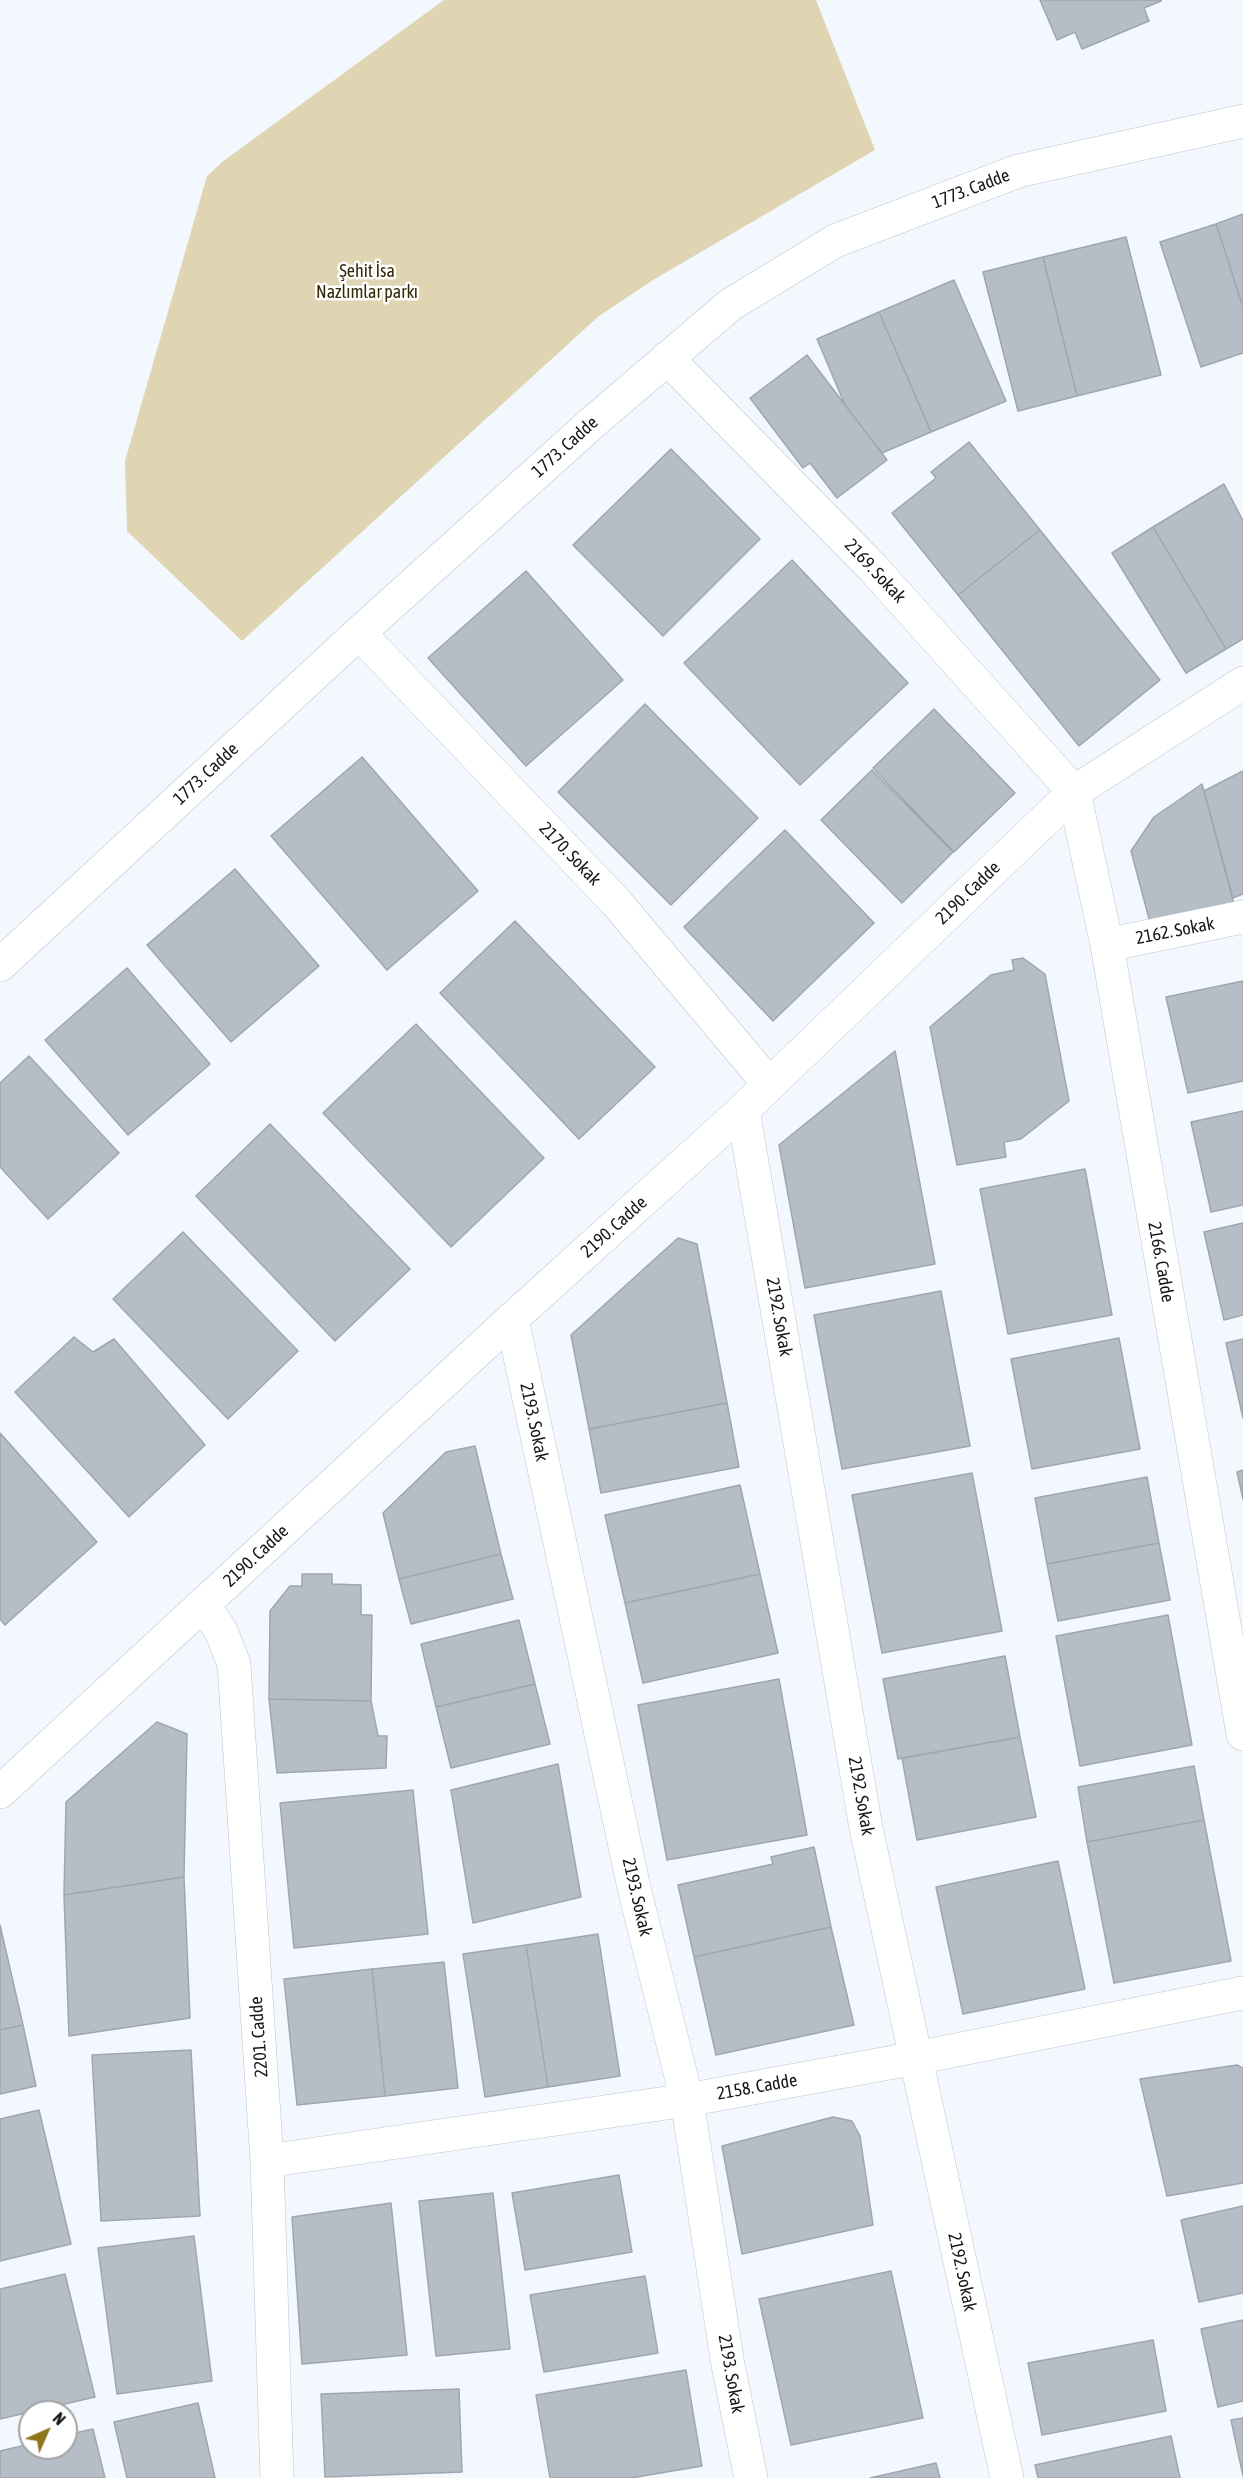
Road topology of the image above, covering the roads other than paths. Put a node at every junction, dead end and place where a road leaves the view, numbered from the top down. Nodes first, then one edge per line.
1 (1243, 121) edge
2 (667, 358) junction
3 (360, 633) junction
4 (1243, 683) edge
5 (1074, 792) junction
6 (1243, 917) edge
7 (1107, 945) junction
8 (0, 965) edge
9 (769, 1084) junction
10 (743, 1110) junction
11 (512, 1319) junction
12 (203, 1604) junction
13 (1235, 1646) edge
14 (1243, 1734) edge
15 (0, 1792) edge
16 (1243, 1993) edge
17 (916, 2058) junction
18 (687, 2100) junction
19 (267, 2161) junction
20 (277, 2478) edge
21 (751, 2478) edge
22 (1007, 2478) edge

1 - 2 street, 1773. Cadde
2 - 3 street, 1773. Cadde
2 - 5 street, 2169. Sokak
3 - 8 street, 1773. Cadde
3 - 9 street, 2170. Sokak
4 - 5 street, 2190. Cadde
5 - 7 street, 2166. Cadde
5 - 9 street, 2190. Cadde
6 - 7 street, 2162. Sokak
7 - 13 street, 2166. Cadde
9 - 10 street, 2190. Cadde
10 - 11 street, 2190. Cadde
10 - 17 street, 2192. Sokak
11 - 12 street, 2190. Cadde
11 - 18 street, 2193. Sokak
12 - 15 street, 2190. Cadde
12 - 19 street, 2201. Cadde
13 - 14 street, 2166. Cadde
16 - 17 street, 2158. Cadde
17 - 18 street, 2158. Cadde
17 - 22 street, 2192. Sokak
18 - 19 street, 2158. Cadde
18 - 21 street, 2193. Sokak
19 - 20 street, 2201. Cadde

